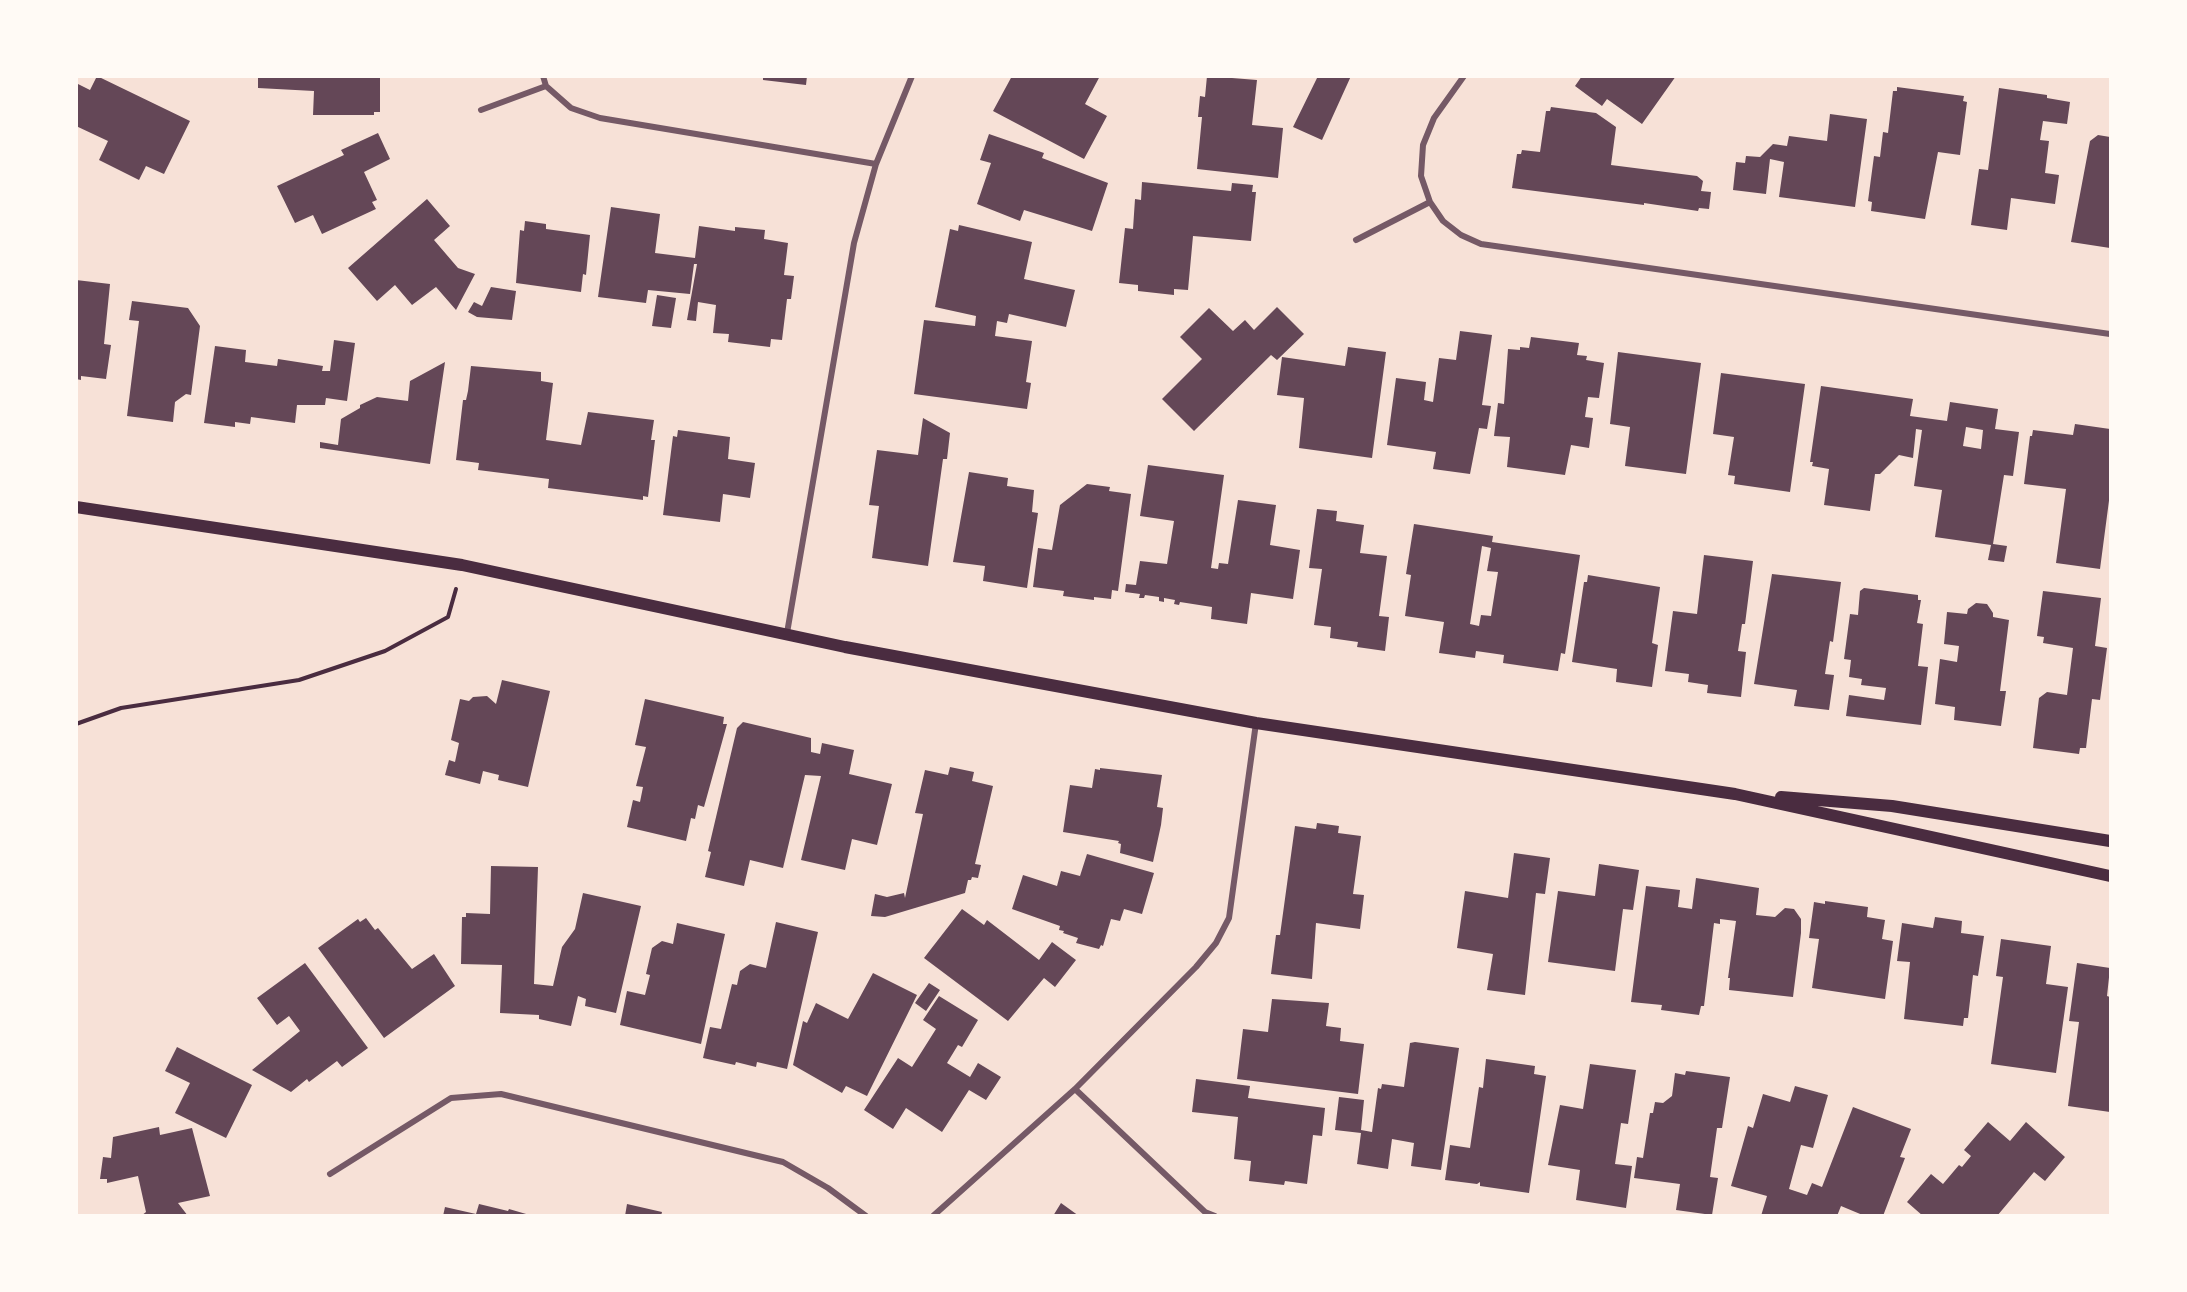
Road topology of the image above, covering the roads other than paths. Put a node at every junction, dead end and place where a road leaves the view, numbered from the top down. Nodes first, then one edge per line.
1 (543, 76) edge
2 (912, 76) edge
3 (1464, 76) edge
4 (546, 86) junction
5 (481, 110) dead end
6 (876, 164) junction
7 (1430, 202) junction
8 (1356, 240) dead end
9 (2110, 334) edge
10 (76, 507) edge
11 (787, 633) junction
12 (1256, 723) junction
13 (1735, 794) junction
14 (2110, 841) edge
15 (2110, 876) edge
16 (1075, 1089) junction
17 (330, 1174) dead end
18 (866, 1215) edge
19 (933, 1215) edge
20 (1215, 1215) edge

1 - 4 street
2 - 6 street
3 - 7 street
4 - 5 street
4 - 6 street
6 - 11 street
7 - 8 street
7 - 9 street
10 - 11 main road
11 - 12 main road
12 - 13 main road
12 - 16 street
13 - 14 main road
13 - 15 main road
16 - 19 street
16 - 20 street
17 - 18 street

